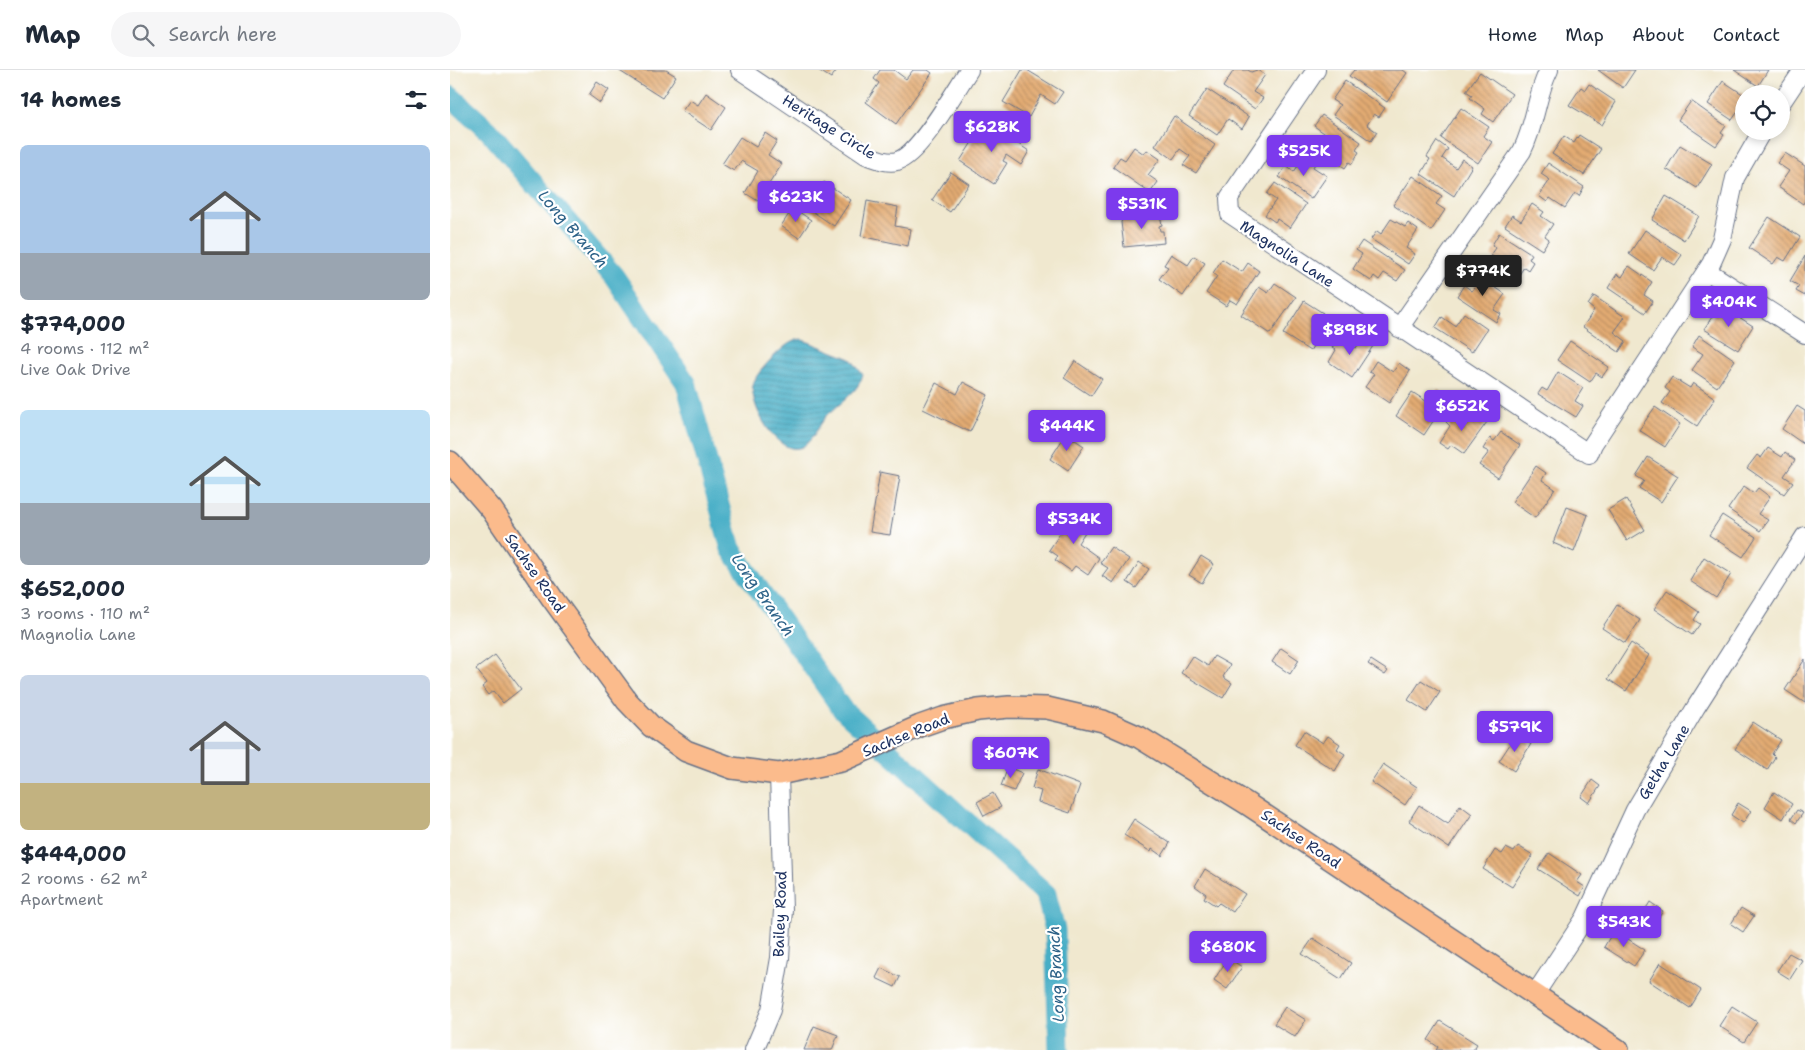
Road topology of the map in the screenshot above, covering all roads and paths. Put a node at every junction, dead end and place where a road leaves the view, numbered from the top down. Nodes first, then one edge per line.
1 (740, 70) edge
2 (969, 70) edge
3 (1316, 70) edge
4 (1549, 70) edge
5 (1803, 70) edge
6 (1790, 90) edge
7 (1757, 140) edge
8 (1707, 271) junction
9 (1399, 328) junction
10 (1805, 334) edge
11 (450, 462) edge
12 (1805, 536) edge
13 (779, 774) junction
14 (1535, 994) junction
15 (754, 1050) edge
16 (1618, 1050) edge

1 - 2 street, Heritage Circle
3 - 9 street, Magnolia Lane
4 - 9 street
5 - 6 street
7 - 8 street
8 - 9 street, Magnolia Lane
8 - 10 street
11 - 13 main road, Sachse Road
12 - 14 street, Getha Lane
13 - 14 main road, Sachse Road
13 - 15 street, Bailey Road
14 - 16 main road, Sachse Road

